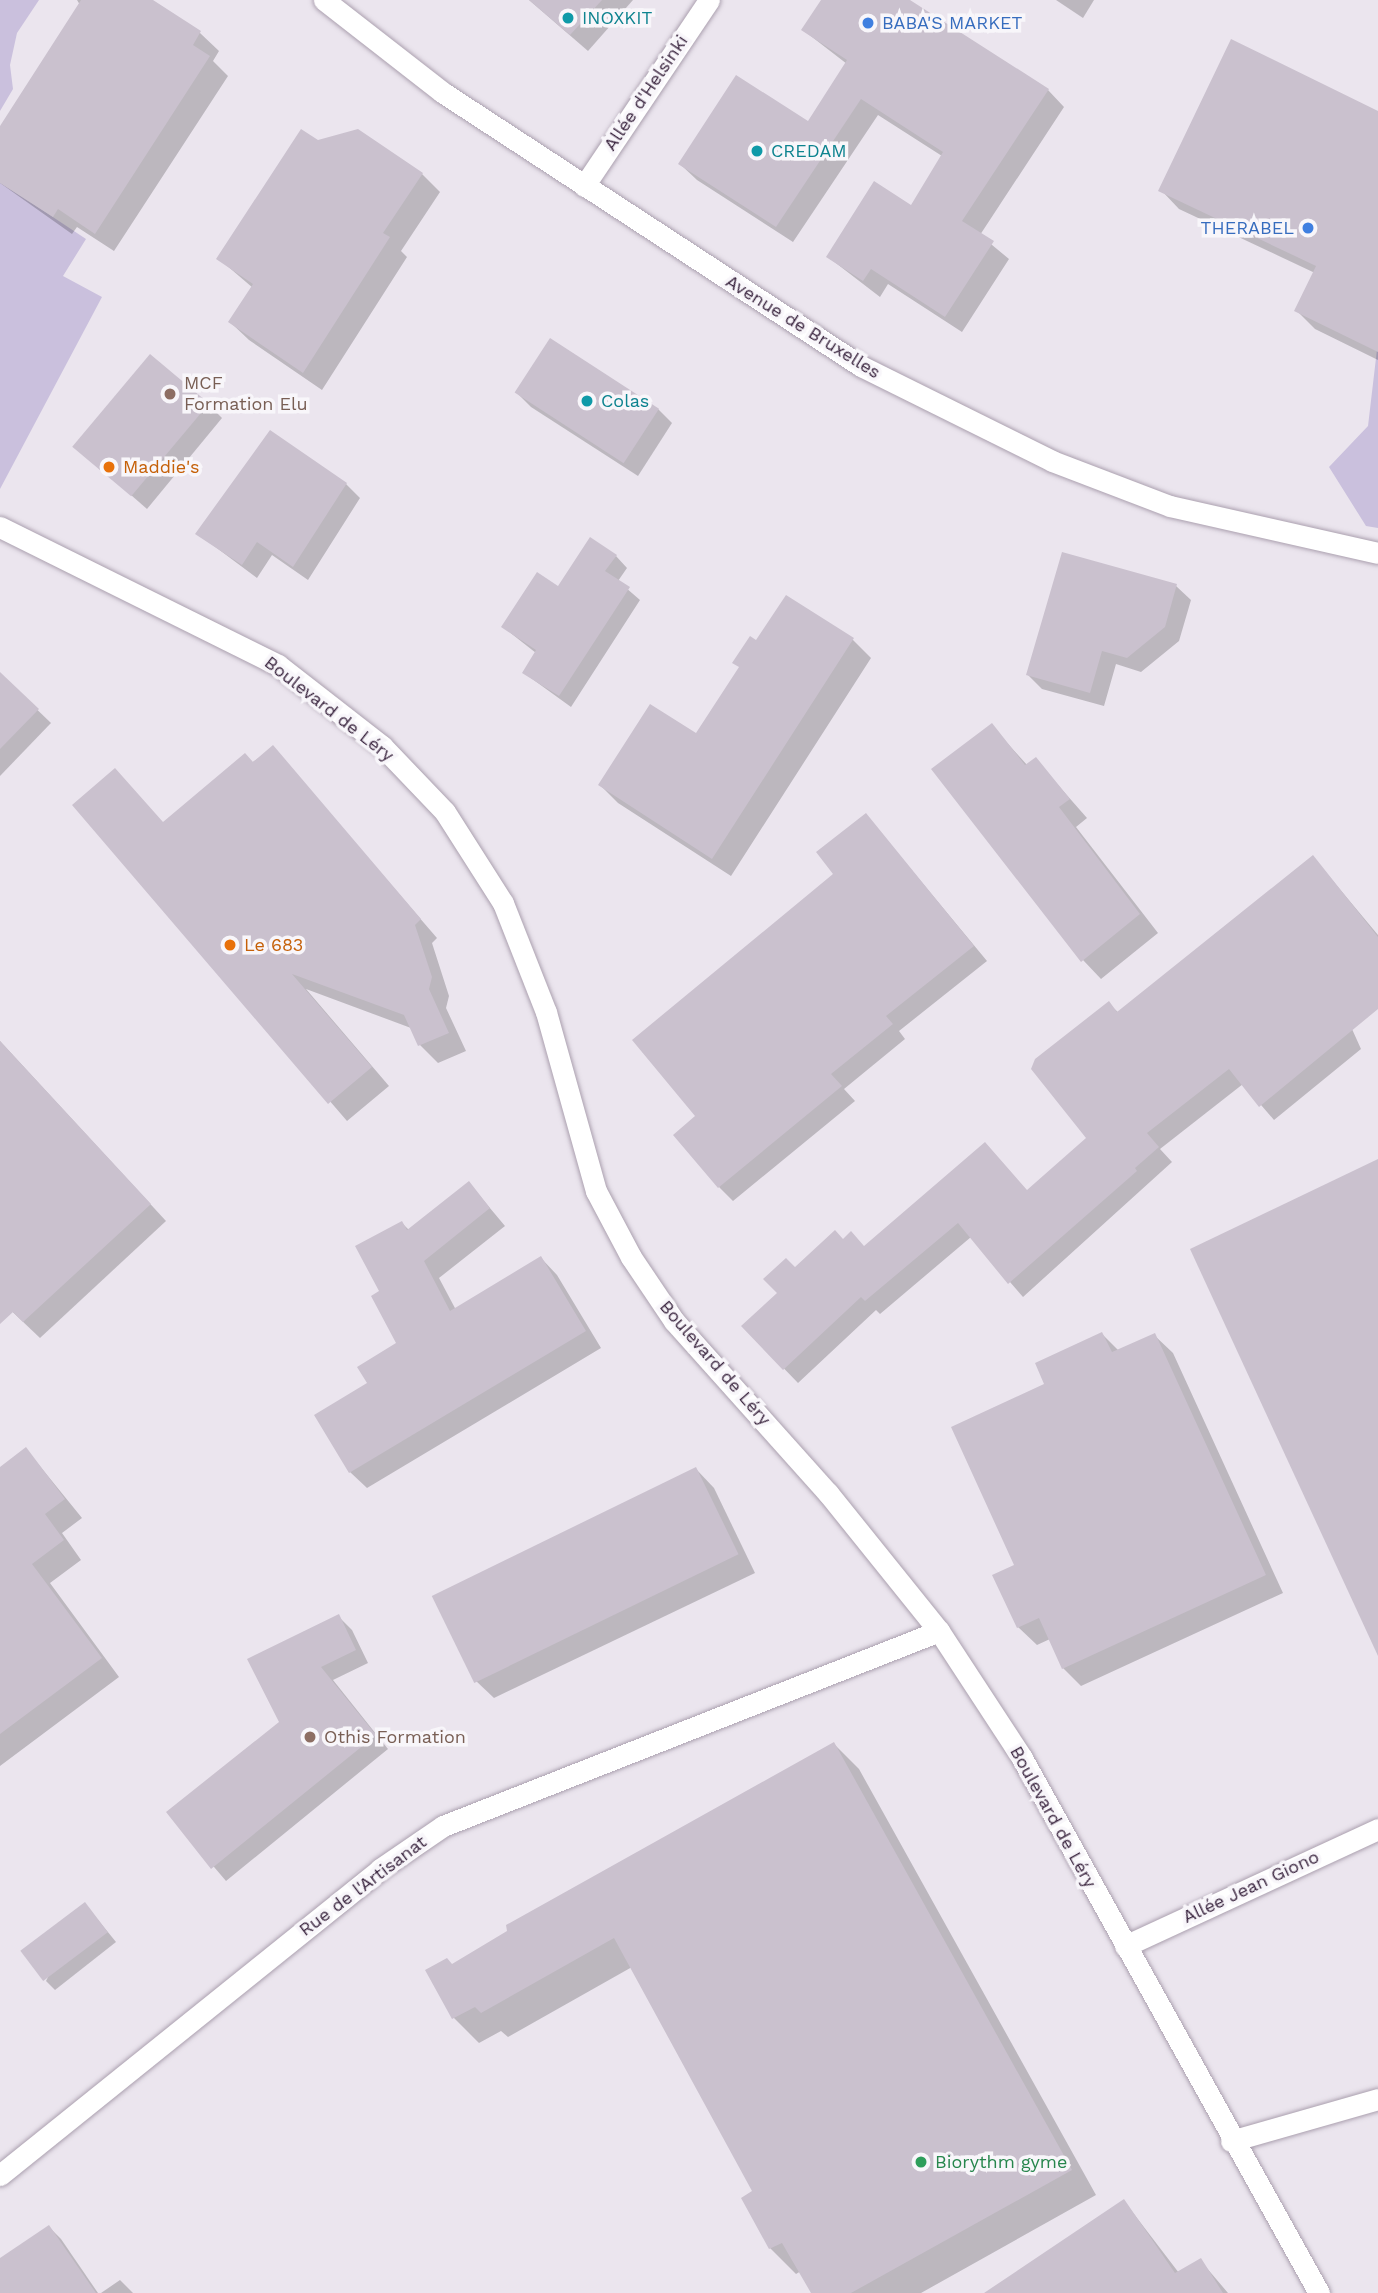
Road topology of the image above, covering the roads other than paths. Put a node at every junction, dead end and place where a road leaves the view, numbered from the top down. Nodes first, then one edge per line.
1 (324, 0) edge
2 (709, 0) edge
3 (584, 186) junction
4 (0, 527) edge
5 (1378, 553) edge
6 (939, 1631) junction
7 (1378, 1829) edge
8 (1125, 1946) junction
9 (1378, 2099) edge
10 (1231, 2141) junction
11 (0, 2175) edge
12 (1319, 2293) edge

1 - 3 street, Avenue de Bruxelles
2 - 3 street, Allée d'Helsinki
3 - 5 street, Avenue de Bruxelles
4 - 6 street, Boulevard de Léry
6 - 8 street, Boulevard de Léry
6 - 11 street, Rue de l'Artisanat
7 - 8 street, Allée Jean Giono
8 - 10 street, Boulevard de Léry
9 - 10 street
10 - 12 street, Boulevard de Léry

